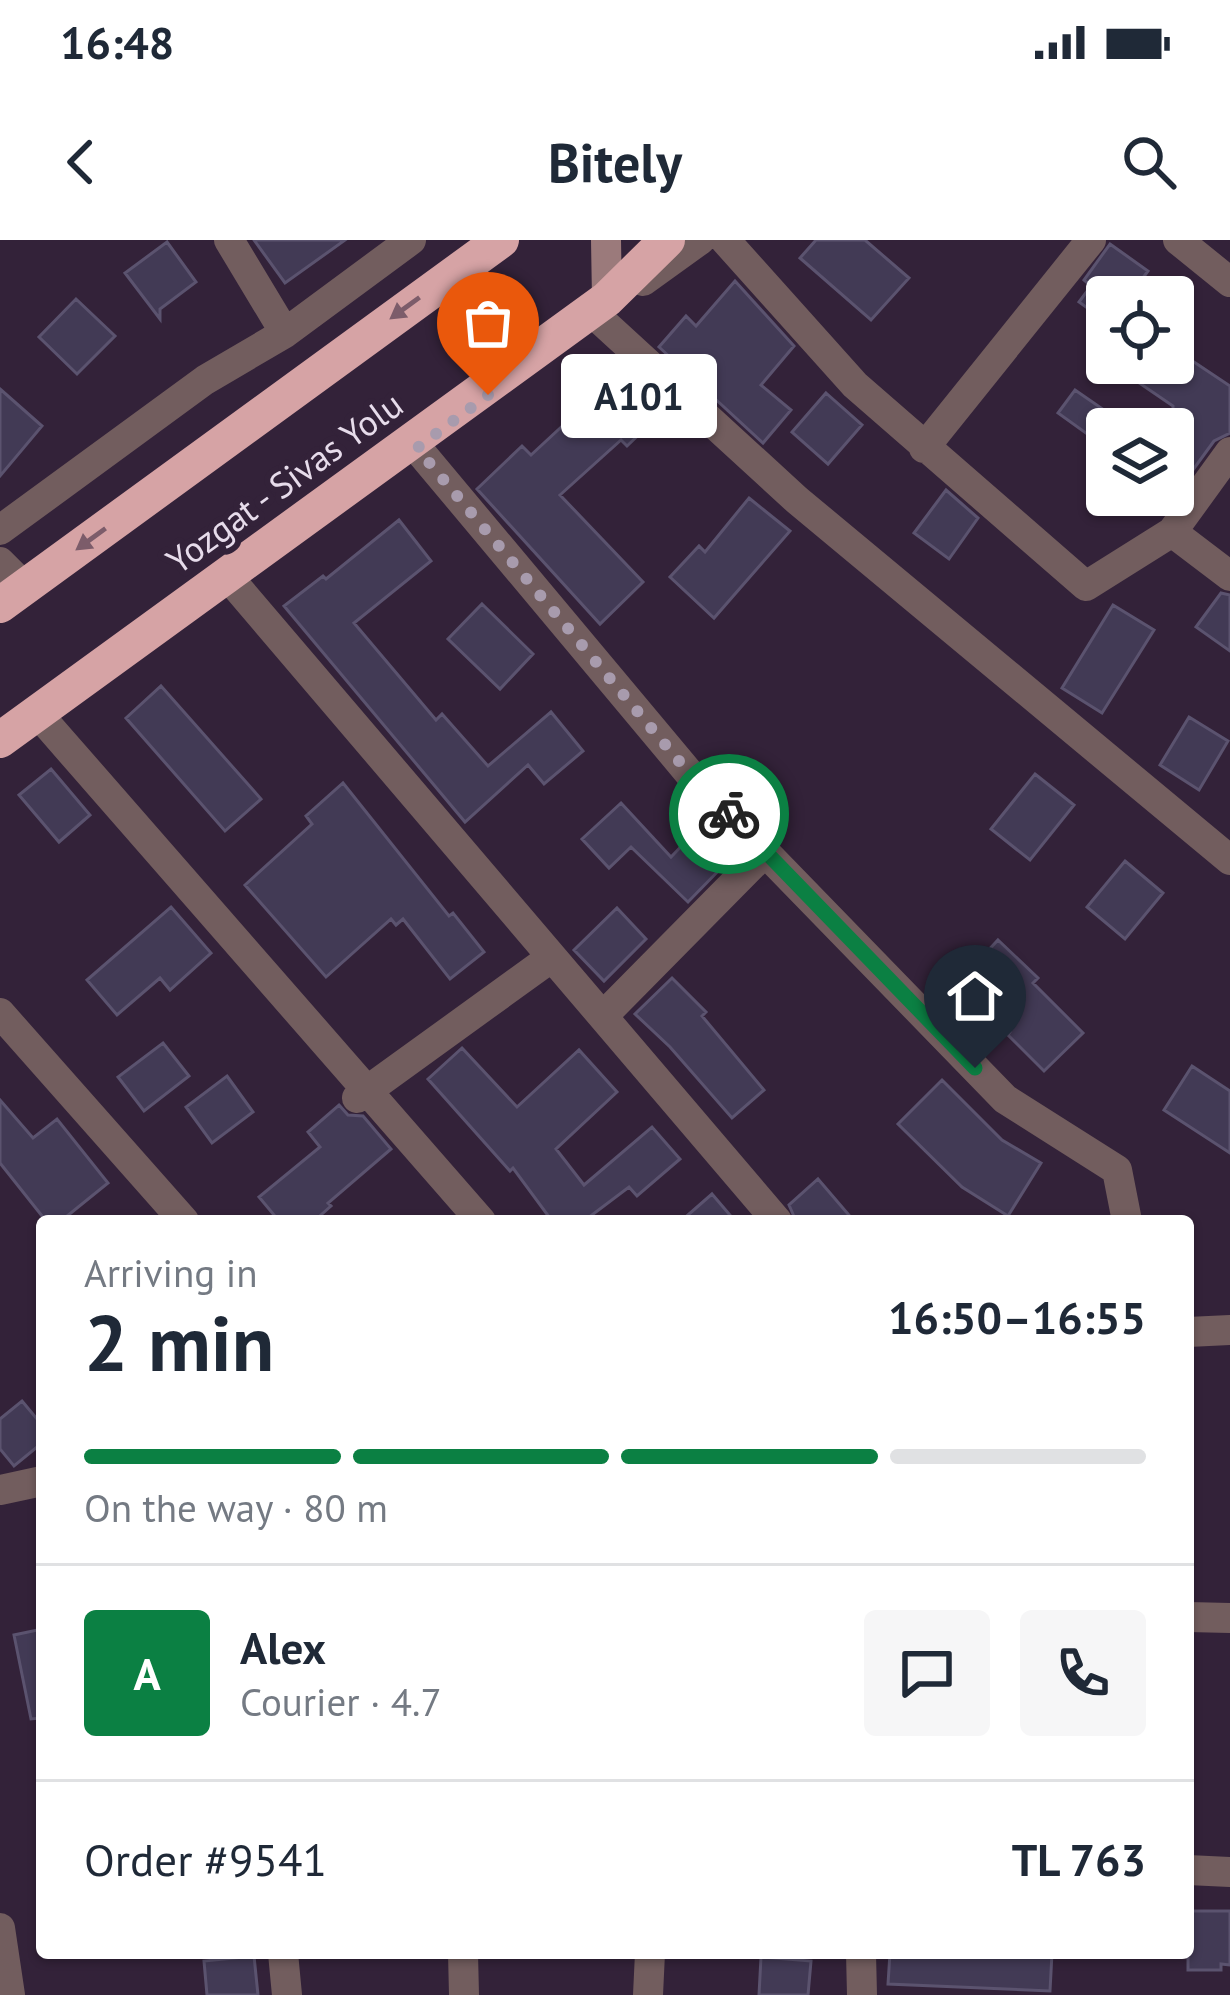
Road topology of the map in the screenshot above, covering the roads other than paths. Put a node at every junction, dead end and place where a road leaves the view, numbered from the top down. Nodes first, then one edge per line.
1 (230, 240) edge
2 (411, 240) edge
3 (606, 240) edge
4 (667, 240) edge
5 (700, 240) edge
6 (725, 240) edge
7 (1091, 240) edge
8 (1178, 240) edge
9 (478, 246) edge
10 (1230, 282) edge
11 (601, 307) junction
12 (284, 333) junction
13 (417, 448) junction
14 (924, 448) junction
15 (1230, 452) edge
16 (0, 530) edge
17 (1172, 532) junction
18 (1230, 577) edge
19 (8, 585) edge
20 (236, 585) junction
21 (45, 722) junction
22 (0, 740) edge
23 (0, 754) edge
24 (765, 853) junction
25 (1230, 860) edge
26 (552, 957) junction
27 (0, 1013) edge
28 (603, 1016) junction
29 (362, 1095) junction
30 (179, 1215) edge
31 (475, 1215) edge
32 (772, 1215) edge
33 (1126, 1215) edge
34 (1230, 1330) edge
35 (1194, 1332) edge
36 (36, 1482) edge
37 (0, 1490) edge
38 (1194, 1618) edge
39 (1230, 1618) edge
40 (1194, 1870) edge
41 (1230, 1872) edge
42 (0, 1928) edge
43 (284, 1959) edge
44 (464, 1959) edge
45 (650, 1959) edge
46 (861, 1959) edge
47 (10, 1995) edge
48 (287, 1995) edge
49 (464, 1995) edge
50 (648, 1995) edge
51 (862, 1995) edge

1 - 12 street
2 - 12 street
3 - 11 main road
4 - 11 highway, Yozgat - Sivas Yolu
5 - 11 street
6 - 14 street
7 - 14 street
8 - 10 street
9 -> 19 highway, Yozgat - Sivas Yolu
11 - 13 street
11 - 22 highway, Yozgat - Sivas Yolu
11 - 25 street
12 - 16 street
13 - 20 street
13 - 24 street
14 - 17 street
15 - 17 street
17 - 18 street
20 - 21 street
20 - 26 street
21 - 23 street
21 - 29 street
24 - 28 street
24 - 33 street
26 - 28 street
26 - 29 street
27 - 30 street
28 - 32 street
29 - 31 street
34 - 35 street
36 - 37 street
38 - 39 street
40 - 41 street
42 - 47 street
43 - 48 street
44 - 49 street
45 - 50 street
46 - 51 street

